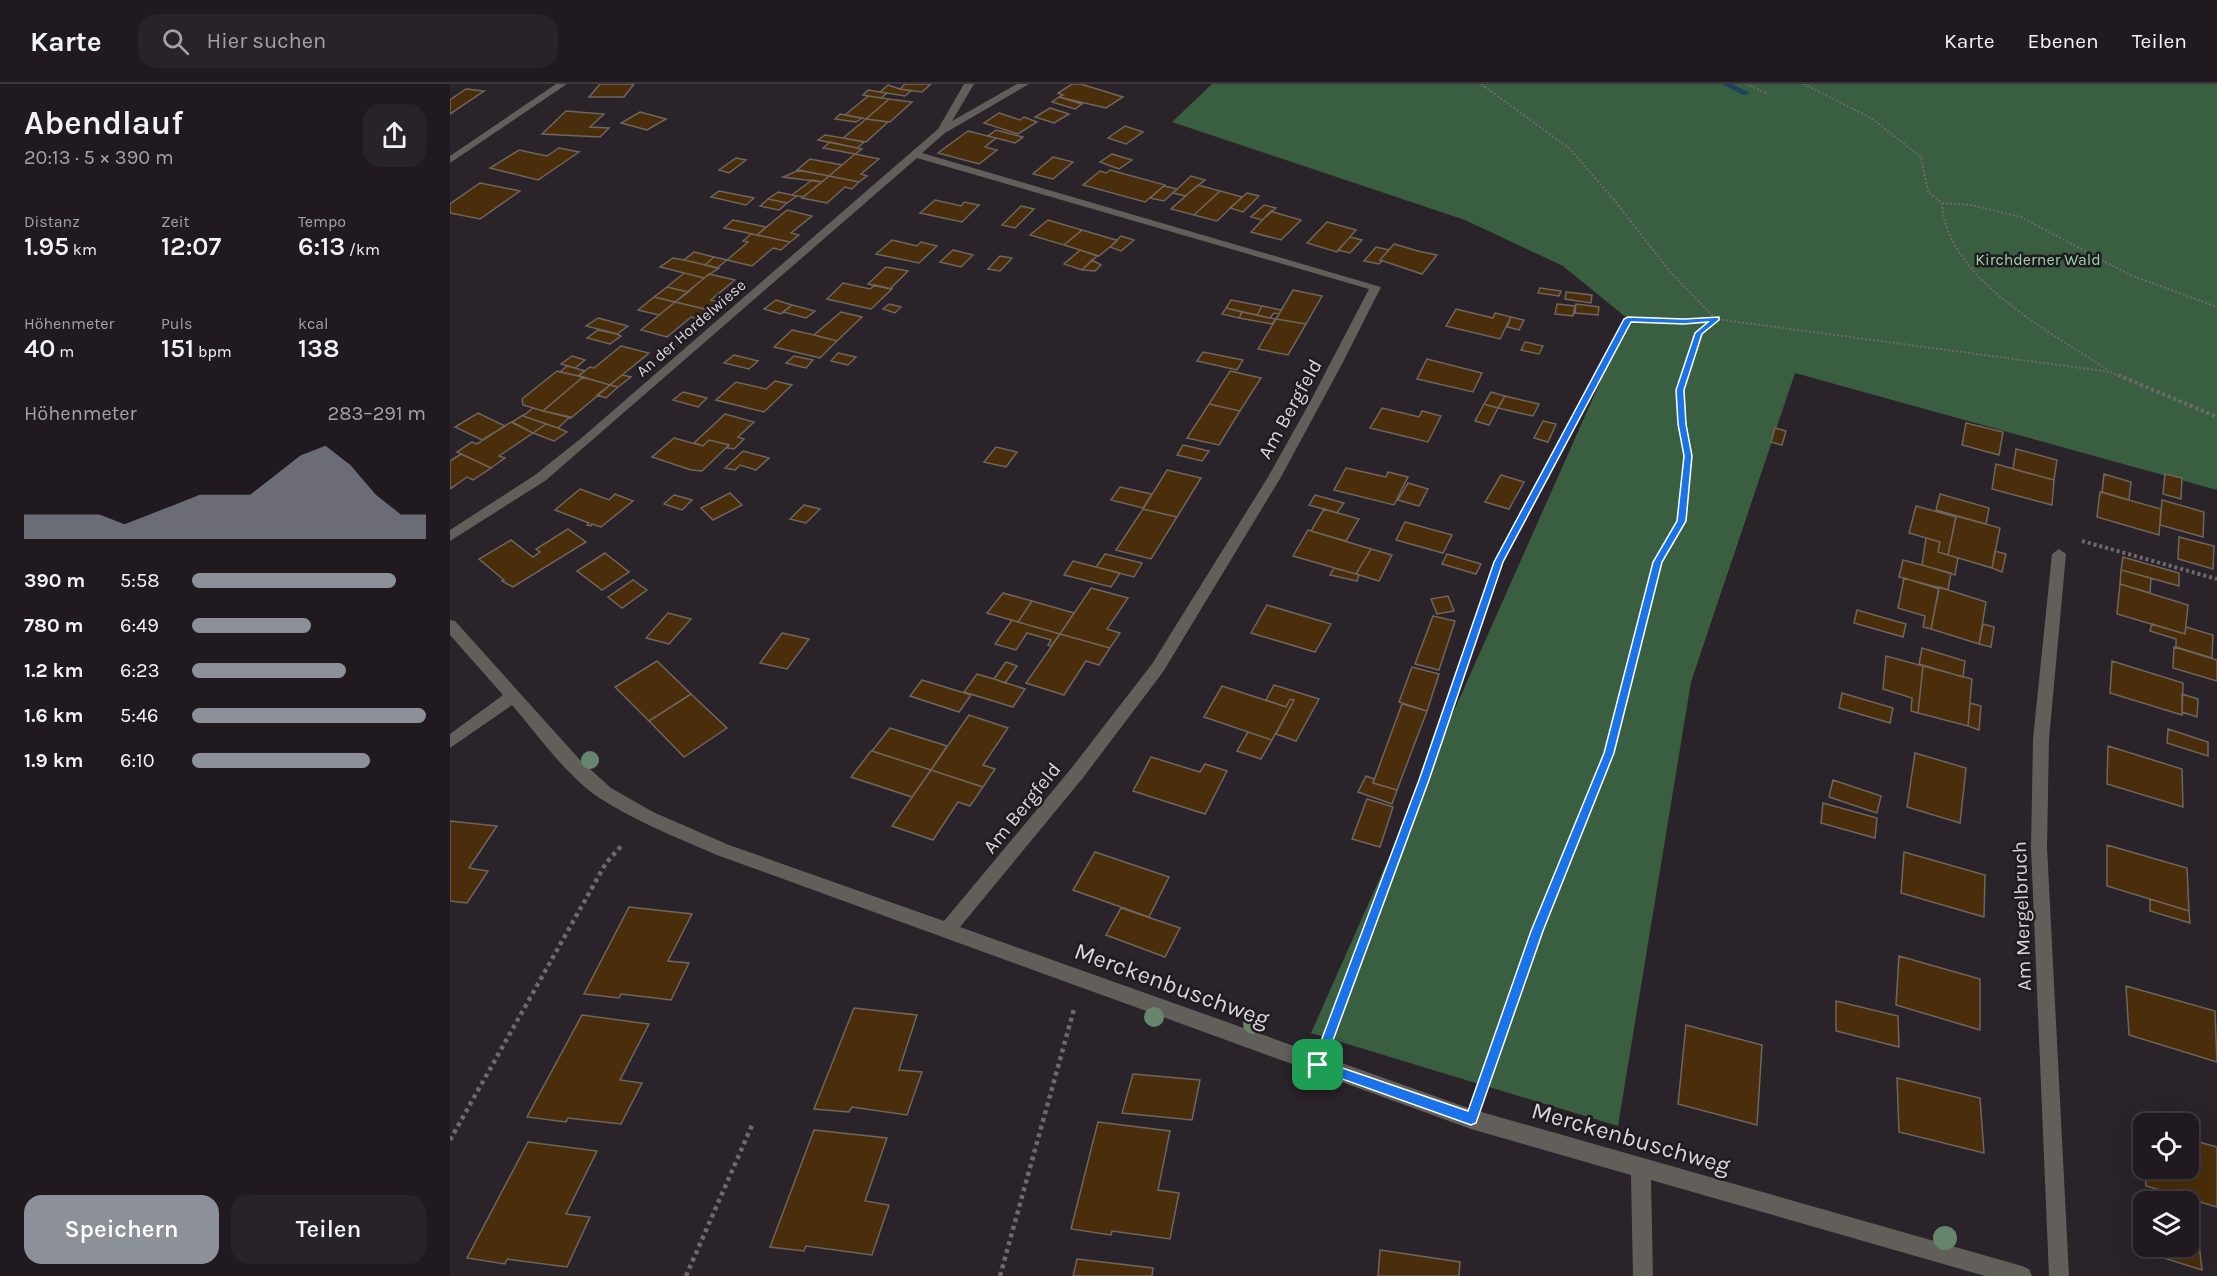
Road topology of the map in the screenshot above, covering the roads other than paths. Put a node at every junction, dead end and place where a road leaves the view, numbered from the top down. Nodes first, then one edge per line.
1 (561, 84) edge
2 (969, 84) edge
3 (1024, 84) edge
4 (942, 131) junction
5 (915, 154) junction
6 (450, 160) edge
7 (450, 536) edge
8 (2059, 554) road end
9 (450, 626) edge
10 (514, 696) junction
11 (450, 742) edge
12 (948, 930) junction
13 (1641, 1168) junction
14 (1643, 1276) edge
15 (2022, 1276) edge
16 (2059, 1276) edge

1 - 6 street
2 - 4 street, An der Hordelwiese
3 - 4 street, An der Hordelwiese
4 - 5 street, An der Hordelwiese
5 - 7 street, An der Hordelwiese
5 - 12 street, Am Bergfeld
8 - 16 street, Am Mergelbruch
9 - 10 street, Merckenbuschweg
10 - 11 street
10 - 12 street, Merckenbuschweg
12 - 13 street, Merckenbuschweg
13 - 14 street
13 - 15 street, Merckenbuschweg

